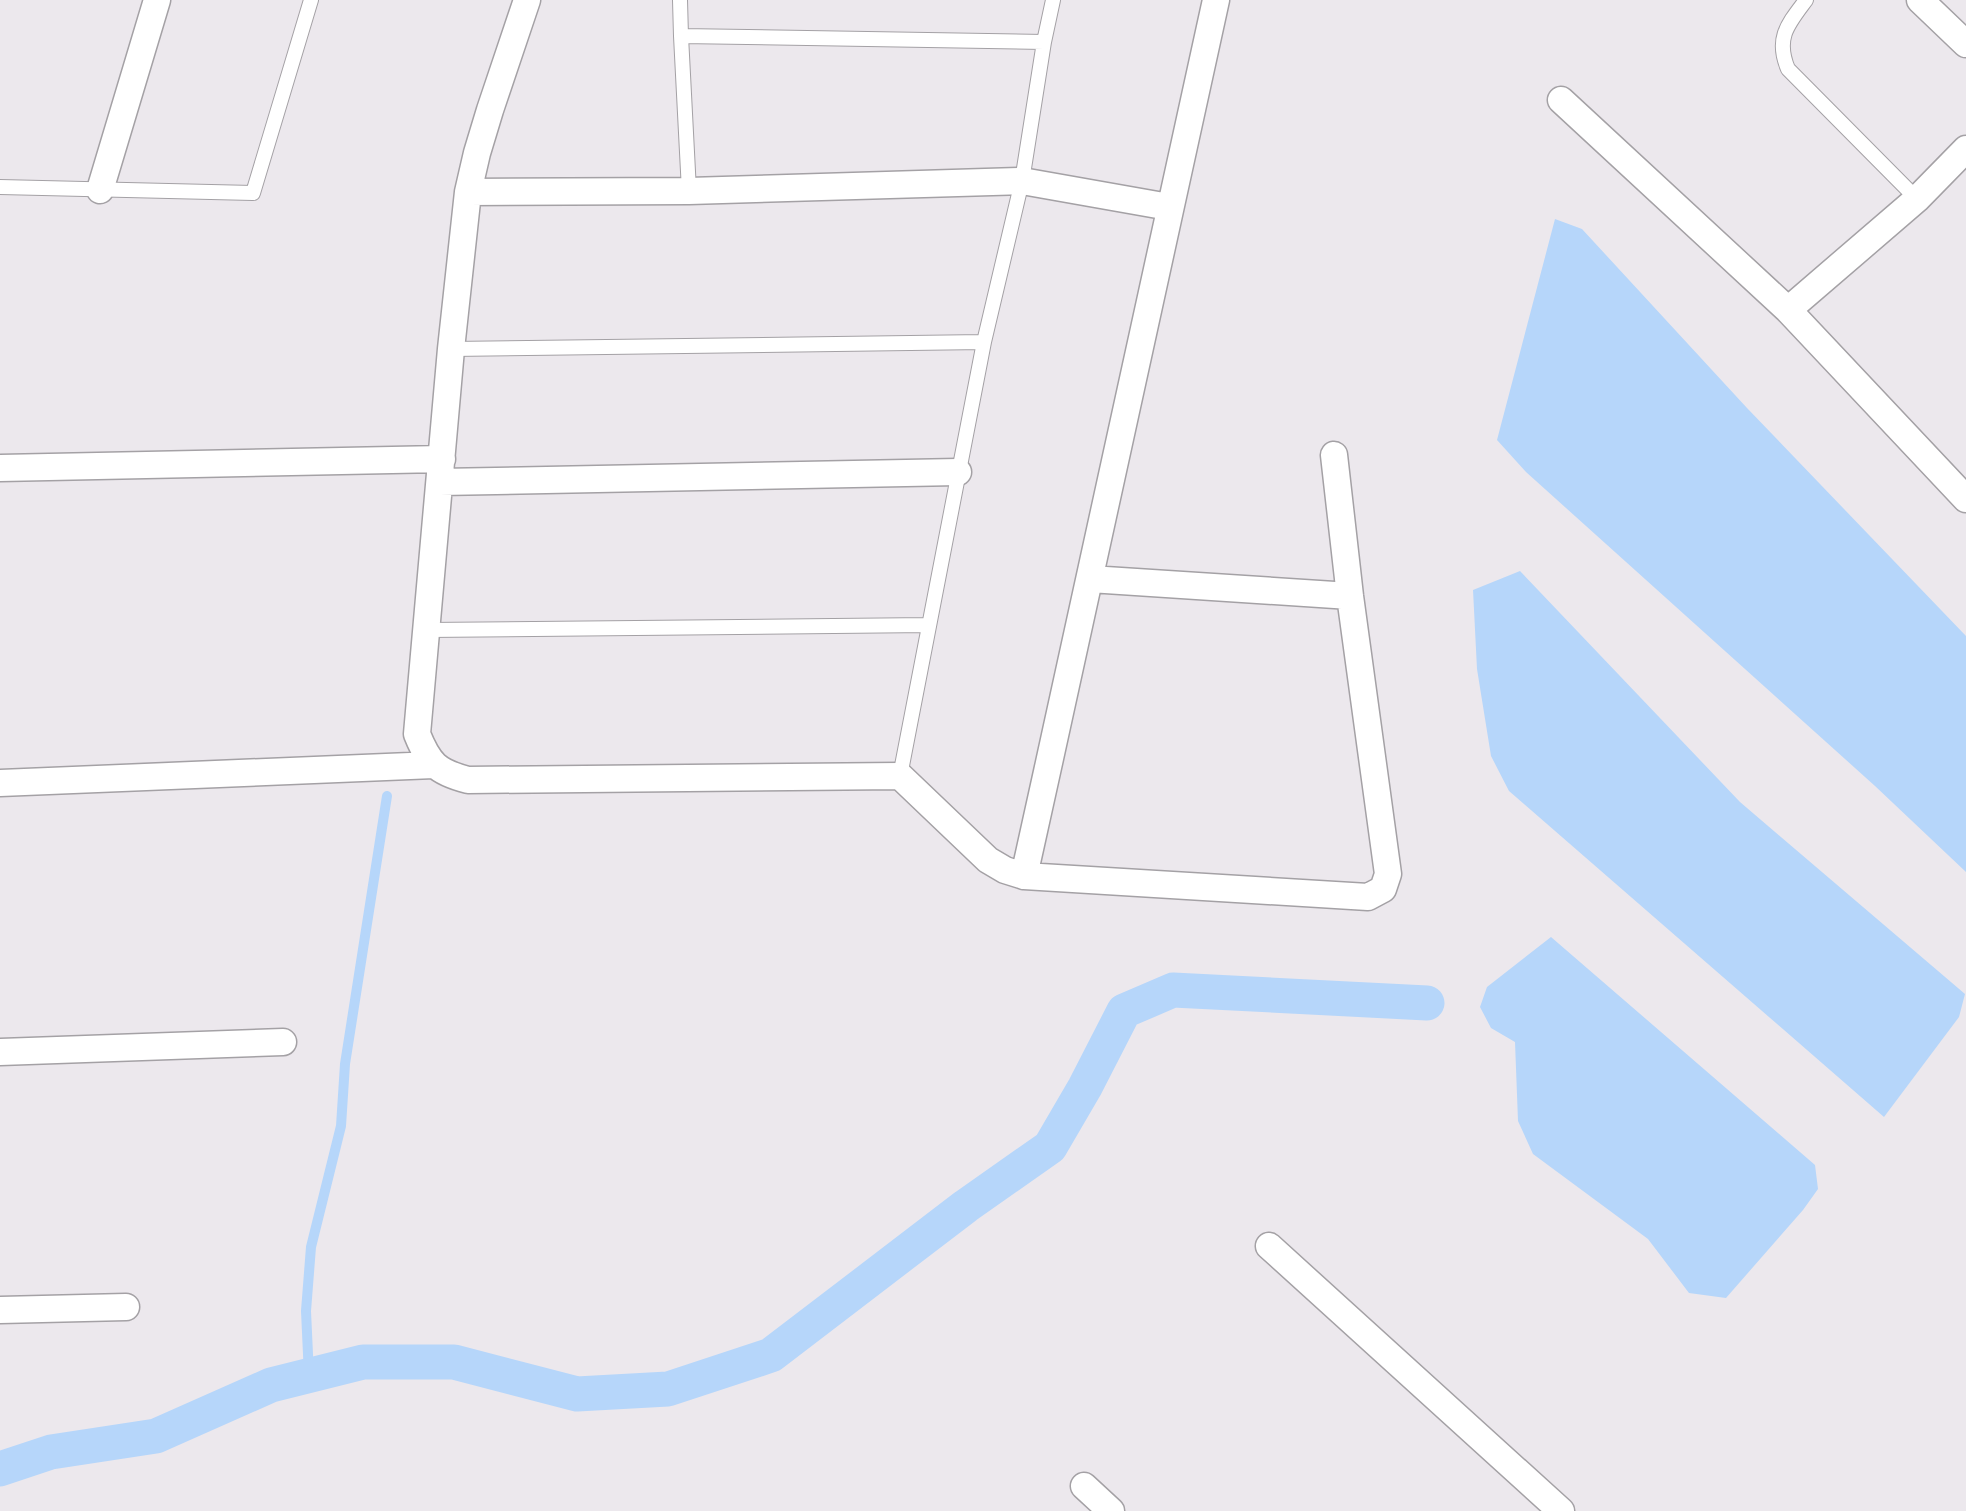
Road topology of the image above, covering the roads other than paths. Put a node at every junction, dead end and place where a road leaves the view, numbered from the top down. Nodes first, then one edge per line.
1 (157, 0) edge
2 (311, 0) edge
3 (528, 0) edge
4 (680, 0) edge
5 (1053, 0) edge
6 (1216, 0) edge
7 (1806, 0) edge
8 (1920, 0) edge
9 (680, 36) junction
10 (1044, 42) junction
11 (1966, 44) edge
12 (1561, 100) dead end
13 (1966, 149) edge
14 (1022, 181) junction
15 (0, 187) edge
16 (100, 190) junction
17 (689, 191) junction
18 (468, 192) junction
19 (1917, 199) junction
20 (1169, 207) junction
21 (1788, 310) junction
22 (984, 342) junction
23 (451, 348) junction
24 (1334, 455) dead end
25 (0, 468) edge
26 (441, 470) junction
27 (958, 472) junction
28 (1966, 498) edge
29 (1090, 579) junction
30 (1350, 596) junction
31 (929, 626) junction
32 (427, 630) junction
33 (434, 765) junction
34 (900, 776) junction
35 (0, 783) edge
36 (1024, 876) junction
37 (283, 1042) dead end
38 (0, 1052) edge
39 (1269, 1246) dead end
40 (126, 1306) dead end
41 (0, 1310) edge
42 (1084, 1486) dead end
43 (1111, 1511) edge
44 (1561, 1511) edge

1 - 16 street
2 - 16 lane
3 - 18 street
4 - 9 lane
5 - 10 lane
6 - 20 street
7 - 19 lane
8 - 11 street
9 - 10 lane
9 - 17 lane
10 - 14 lane
12 - 21 street
13 - 19 street
14 - 17 street
14 - 20 street
14 - 22 lane
15 - 16 lane
17 - 18 street
18 - 23 street
19 - 21 street
20 - 29 street
21 - 28 street
22 - 23 lane
22 - 27 lane
23 - 26 street
24 - 30 street
25 - 26 street
26 - 27 street
26 - 32 street
27 - 31 lane
29 - 30 street
29 - 36 street
30 - 36 street
31 - 32 lane
31 - 34 lane
32 - 33 street
33 - 34 street
33 - 35 street
34 - 36 street
37 - 38 street
39 - 44 street
40 - 41 street
42 - 43 street

